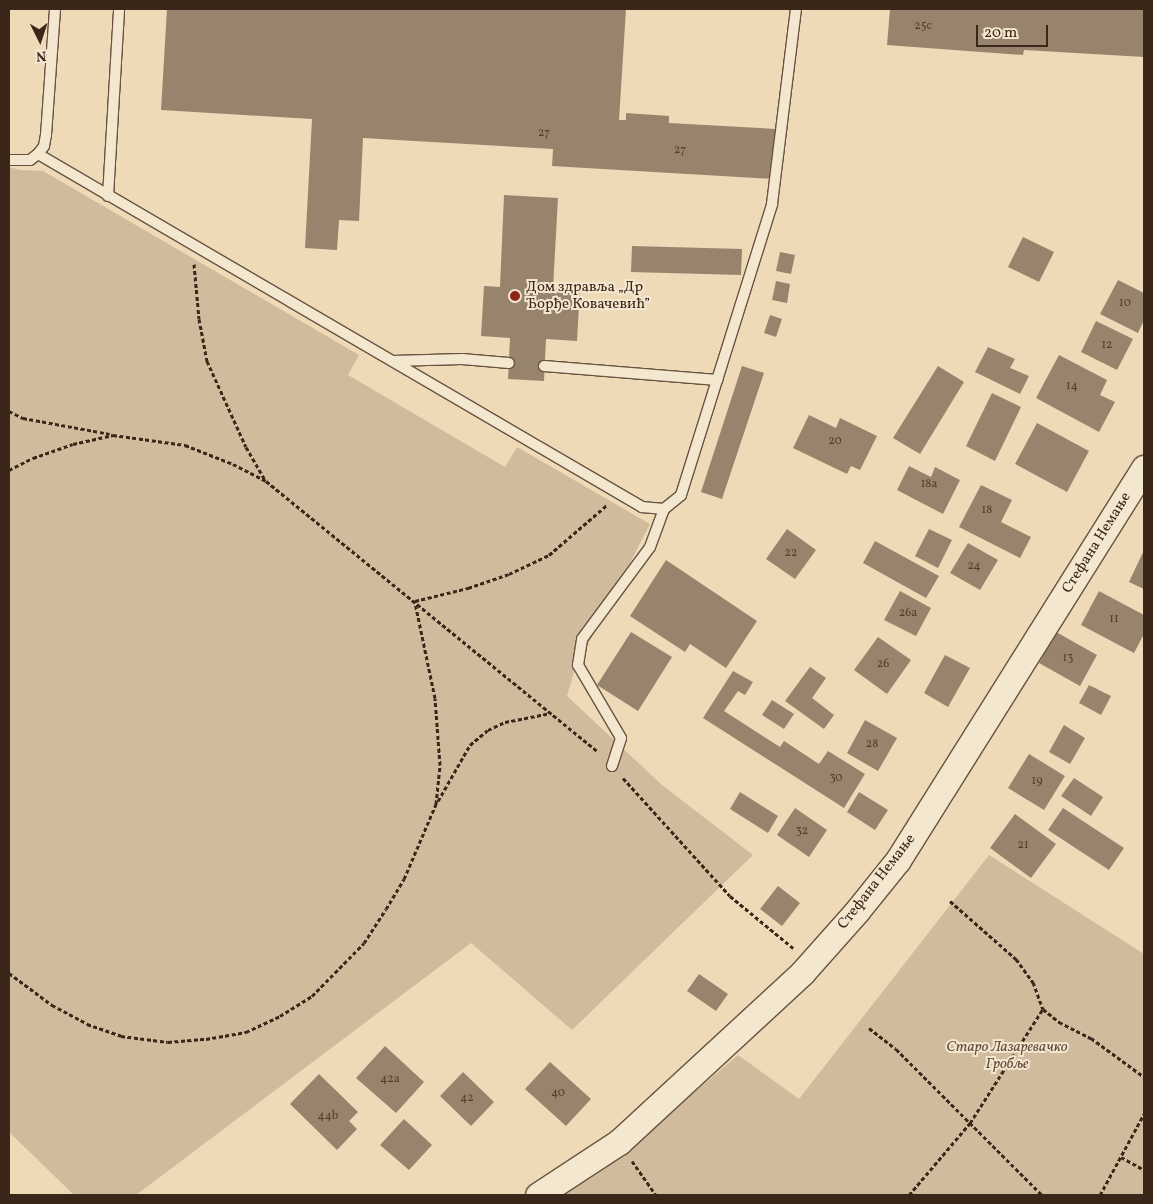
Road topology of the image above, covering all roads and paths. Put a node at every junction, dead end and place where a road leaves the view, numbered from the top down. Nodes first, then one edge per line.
1 (55, 9) edge
2 (118, 9) edge
3 (796, 9) edge
4 (38, 154) junction
5 (9, 160) edge
6 (108, 196) junction
7 (192, 244) junction
8 (391, 361) junction
9 (509, 363) dead end
10 (544, 366) dead end
11 (717, 380) junction
12 (9, 411) edge
13 (113, 435) junction
14 (1144, 468) edge
15 (9, 470) edge
16 (266, 481) junction
17 (619, 494) junction
18 (664, 509) junction
19 (414, 602) junction
20 (552, 712) dead end
21 (612, 766) dead end
22 (436, 804) junction
23 (950, 901) dead end
24 (9, 973) edge
25 (1043, 1008) junction
26 (869, 1028) dead end
27 (1144, 1077) edge
28 (1144, 1114) edge
29 (970, 1123) junction
30 (619, 1142) junction
31 (1121, 1157) junction
32 (1144, 1170) edge
33 (538, 1195) edge
34 (656, 1195) edge
35 (909, 1195) edge
36 (1042, 1195) edge
37 (1100, 1195) edge

1 - 4 lane
2 - 6 lane
3 - 11 lane
4 - 5 lane
4 - 6 lane
6 - 7 lane
7 - 8 lane
7 - 16 path
8 - 9 lane
8 - 17 lane
10 - 11 lane
11 - 18 lane
12 - 13 path
13 - 15 path
13 - 16 path
14 - 30 street, Стефана Немање
16 - 19 path
17 - 18 lane
17 - 19 path
18 - 21 lane
19 - 22 path
20 - 22 path
22 - 24 path
23 - 25 path
25 - 27 path
25 - 29 path
26 - 29 path
28 - 31 path
29 - 35 path
29 - 36 path
30 - 33 street, Стефана Немање
30 - 34 path
31 - 32 path
31 - 37 path

